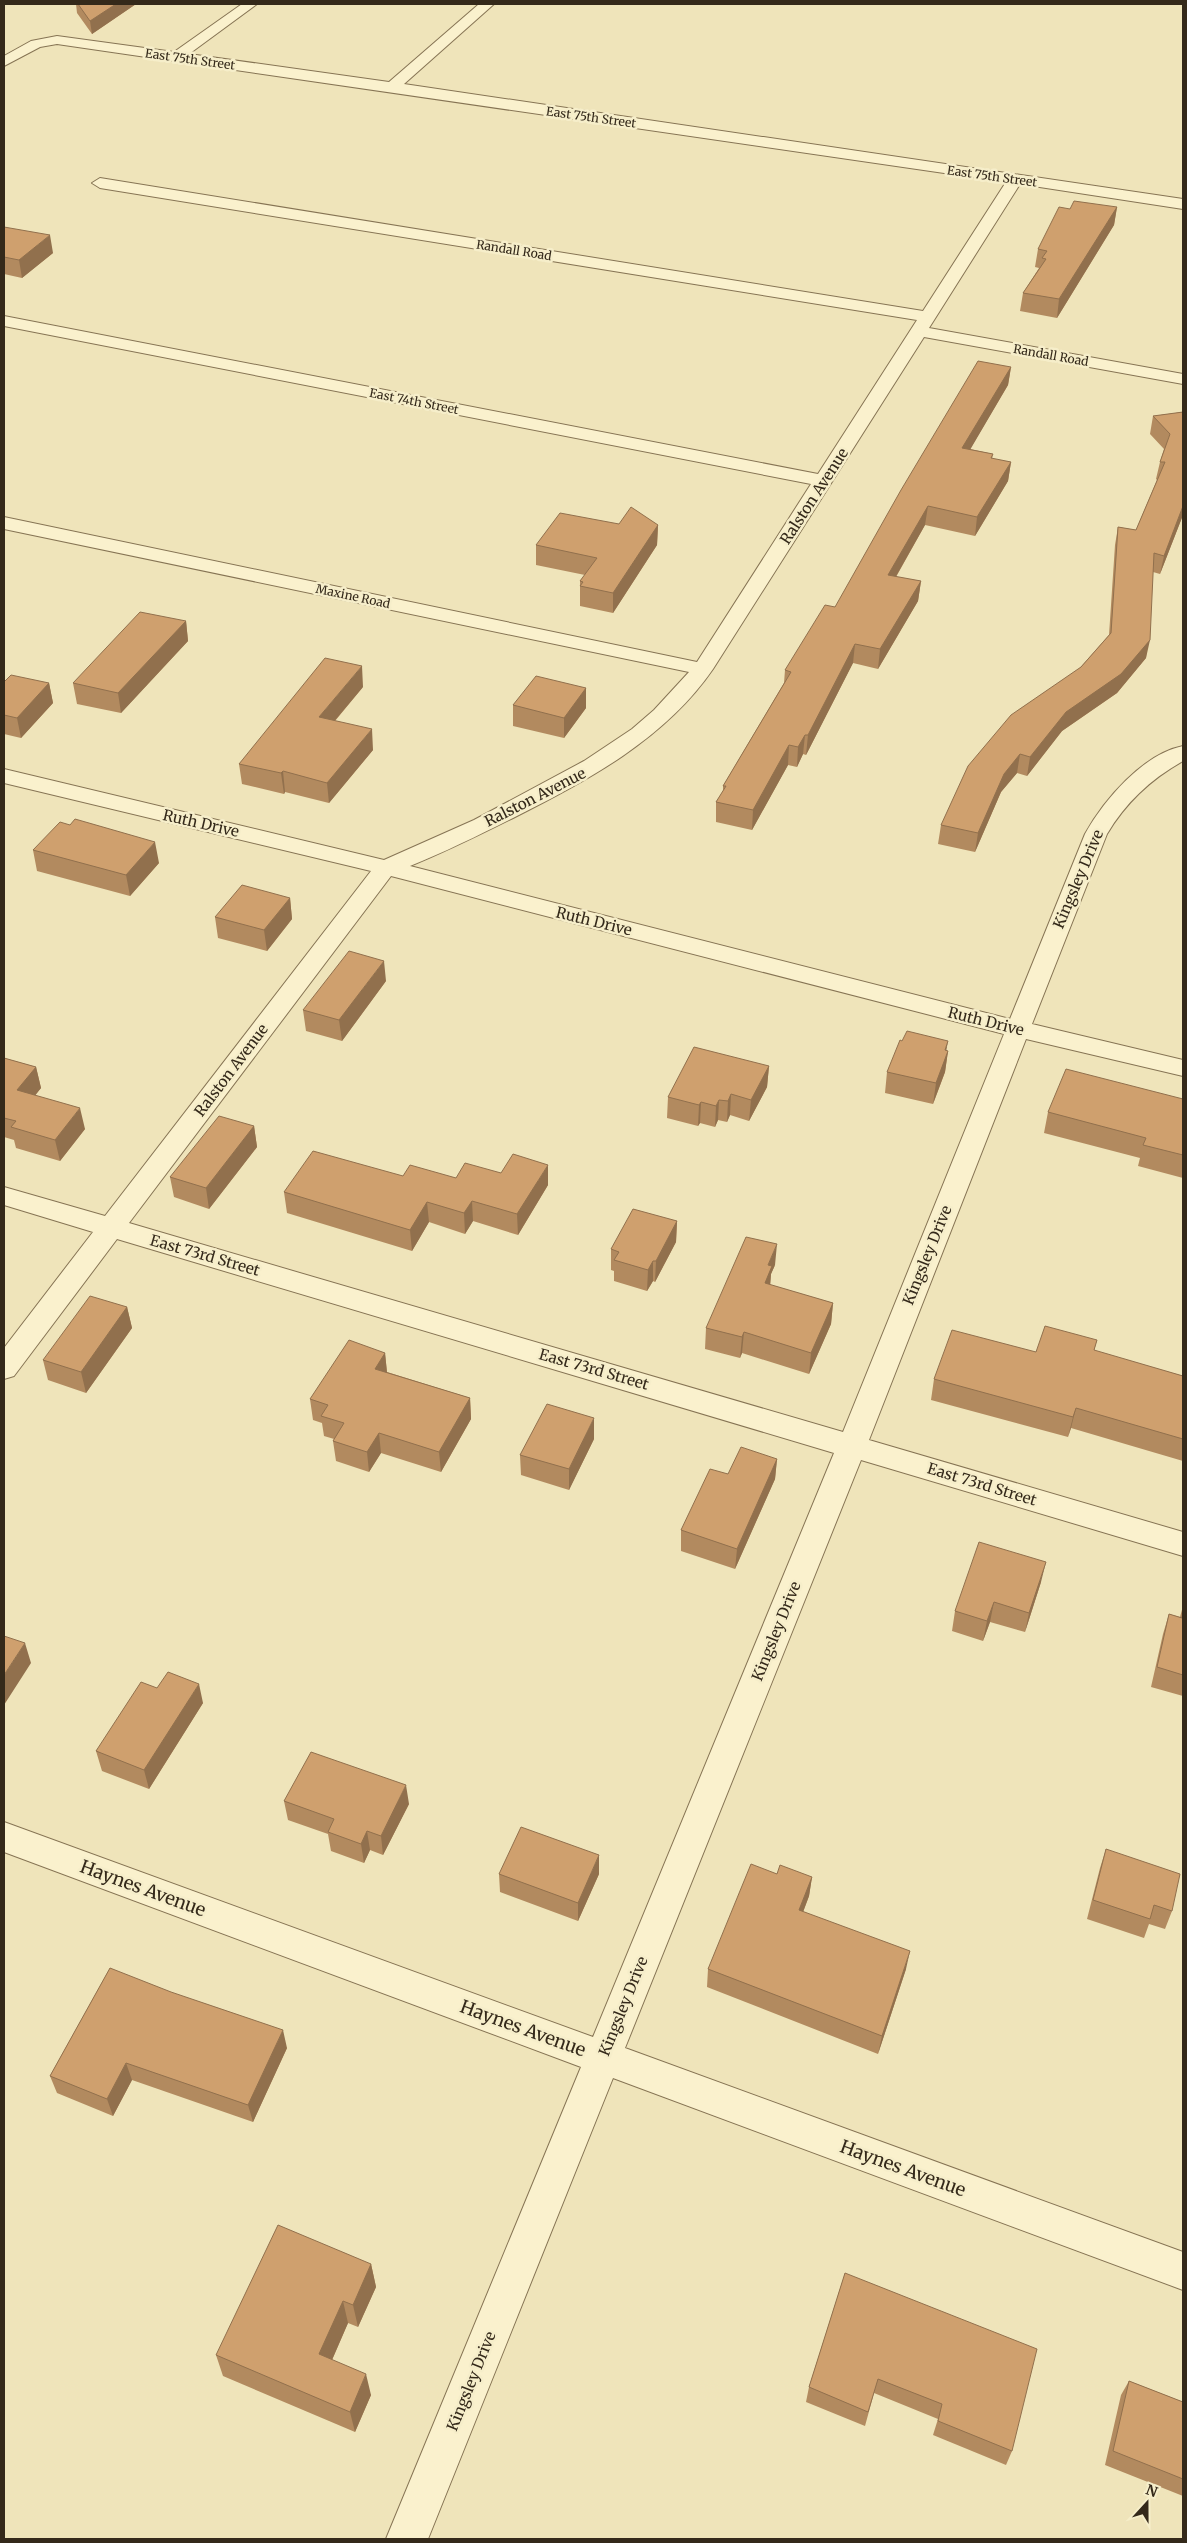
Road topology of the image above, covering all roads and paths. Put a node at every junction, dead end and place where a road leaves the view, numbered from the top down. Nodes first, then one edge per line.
1 (250, 4) edge
2 (486, 4) edge
3 (176, 57) junction
4 (4, 62) edge
5 (420, 62) junction
6 (392, 87) junction
7 (489, 102) junction
8 (1015, 180) junction
9 (100, 183) dead end
10 (1183, 204) edge
11 (4, 321) edge
12 (924, 324) junction
13 (1183, 379) edge
14 (823, 481) junction
15 (4, 523) edge
16 (703, 669) junction
17 (1183, 752) edge
18 (4, 776) edge
19 (386, 867) junction
20 (1017, 1029) junction
21 (1183, 1068) edge
22 (4, 1196) edge
23 (111, 1227) junction
24 (4, 1368) edge
25 (852, 1445) junction
26 (1183, 1544) edge
27 (4, 1837) edge
28 (602, 2057) junction
29 (1183, 2271) edge
30 (407, 2539) edge

1 - 3 street
2 - 5 street
3 - 4 street, East 75th Street
3 - 6 street, East 75th Street
5 - 6 street
5 - 7 street
6 - 7 street, East 75th Street
7 - 8 street, East 75th Street
8 - 10 street, East 75th Street
8 - 12 street, Ralston Avenue
9 - 12 street, Randall Road
11 - 14 street, East 74th Street
12 - 13 street, Randall Road
12 - 14 street, Ralston Avenue
14 - 16 street, Ralston Avenue
15 - 16 street, Maxine Road
16 - 19 street, Ralston Avenue
17 - 20 street, Kingsley Drive
18 - 19 street, Ruth Drive
19 - 20 street, Ruth Drive
19 - 23 street, Ralston Avenue
20 - 21 street, Ruth Drive
20 - 25 street, Kingsley Drive
22 - 23 street, East 73rd Street
23 - 24 street, Ralston Avenue
23 - 25 street, East 73rd Street
25 - 26 street, East 73rd Street
25 - 28 street, Kingsley Drive
27 - 28 street, Haynes Avenue
28 - 29 street, Haynes Avenue
28 - 30 street, Kingsley Drive

